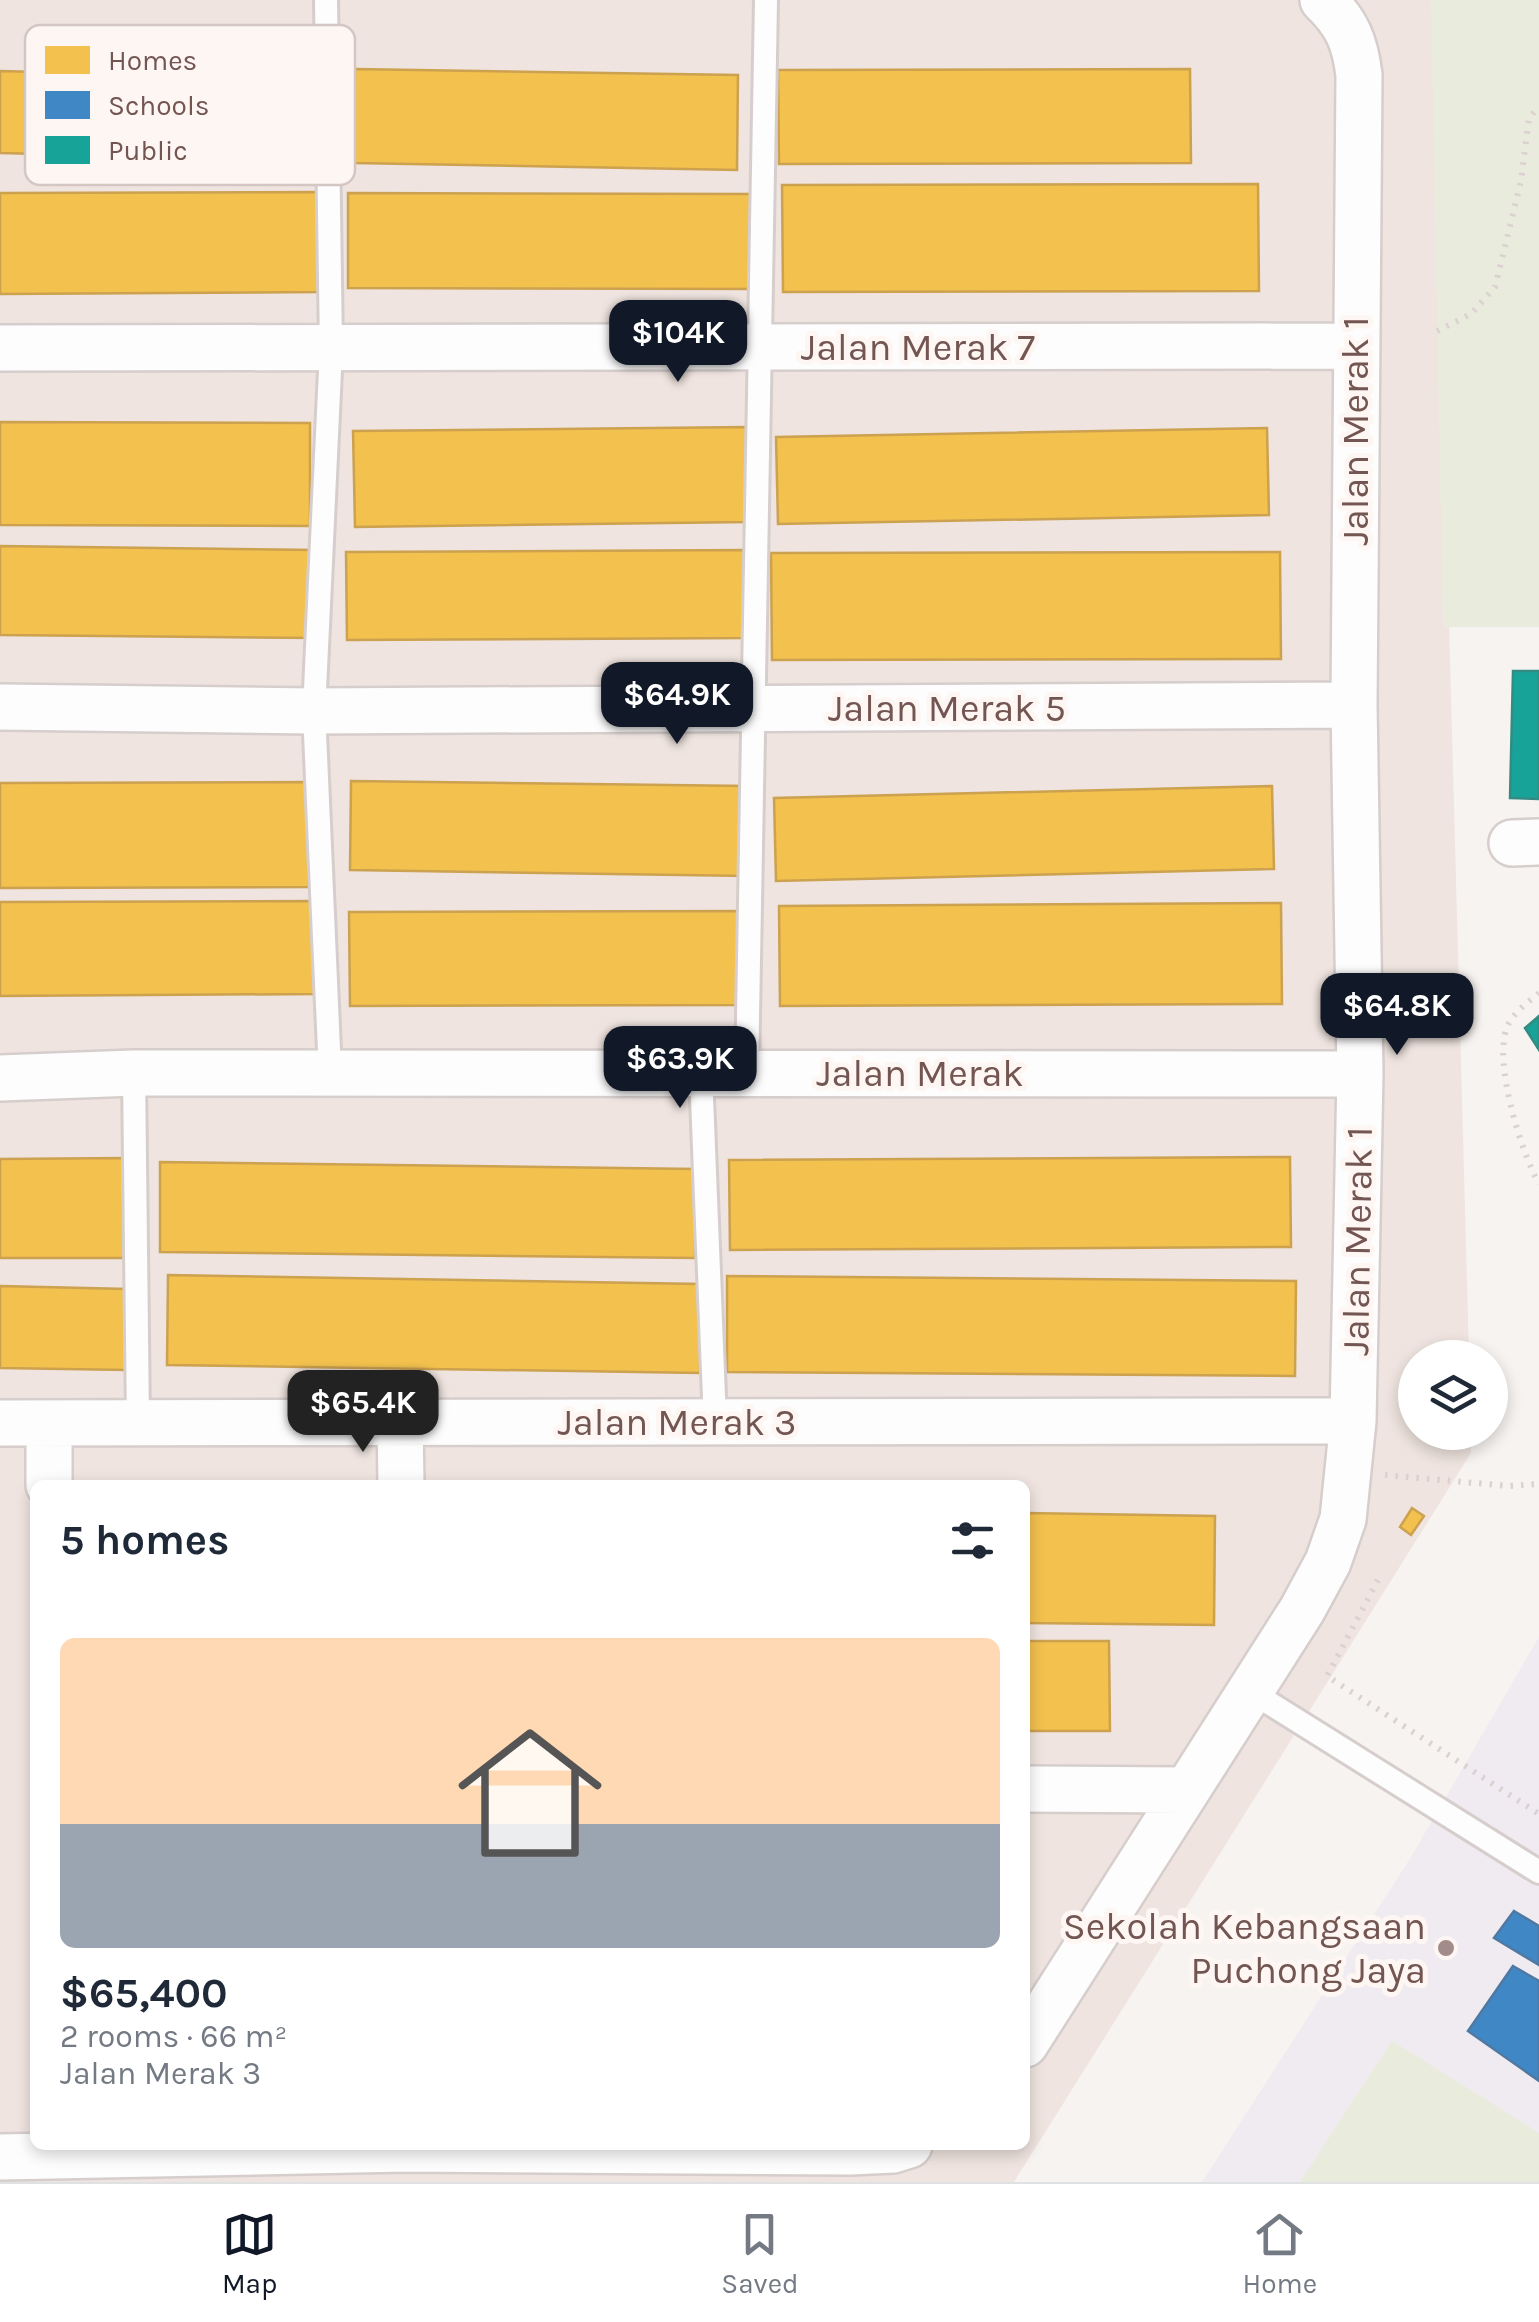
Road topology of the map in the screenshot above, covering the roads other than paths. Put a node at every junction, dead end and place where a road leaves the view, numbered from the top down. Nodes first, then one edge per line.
1 (326, 0) edge
2 (766, 0) edge
3 (1323, 0) edge
4 (326, 25) edge
5 (328, 185) edge
6 (1356, 346) junction
7 (760, 347) junction
8 (0, 348) edge
9 (330, 349) junction
10 (1354, 705) junction
11 (0, 707) edge
12 (753, 709) junction
13 (314, 710) junction
14 (134, 1073) junction
15 (330, 1073) junction
16 (747, 1073) junction
17 (701, 1074) junction
18 (1360, 1074) junction
19 (0, 1078) edge
20 (715, 1422) junction
21 (1353, 1422) junction
22 (0, 1423) edge
23 (49, 1423) junction
24 (138, 1423) junction
25 (400, 1423) junction
26 (49, 1480) edge
27 (401, 1480) edge
28 (1250, 1691) junction
29 (1030, 1790) edge
30 (1184, 1790) junction
31 (1539, 1872) edge
32 (1030, 2036) edge
33 (137, 2150) edge
34 (672, 2150) edge
35 (893, 2150) edge
36 (47, 2151) edge
37 (0, 2158) edge

1 - 4 lane
2 - 7 lane
3 - 6 street, Jalan Merak 1
5 - 9 lane
6 - 7 street, Jalan Merak 7
6 - 10 street, Jalan Merak 1
7 - 9 street, Jalan Merak 7
7 - 12 lane
8 - 9 street, Jalan Merak 7
9 - 13 lane
10 - 12 street, Jalan Merak 5
10 - 18 street, Jalan Merak 1
11 - 13 street, Jalan Merak 5
12 - 13 street, Jalan Merak 5
12 - 16 lane
13 - 15 lane
14 - 15 street, Jalan Merak
14 - 19 street, Jalan Merak
14 - 24 lane
15 - 17 street, Jalan Merak
16 - 17 street, Jalan Merak
16 - 18 street, Jalan Merak
17 - 20 lane
18 - 21 street, Jalan Merak 1
20 - 21 street, Jalan Merak 3
20 - 25 street, Jalan Merak 3
21 - 28 street, Jalan Merak 1
22 - 23 street, Jalan Merak 3
23 - 24 street, Jalan Merak 3
23 - 26 street
24 - 25 street, Jalan Merak 3
25 - 27 street
28 - 30 street, Jalan Merak 1
28 - 31 lane
29 - 30 street
30 - 32 street, Jalan Merak 1
33 - 36 street
34 - 35 street
36 - 37 street

